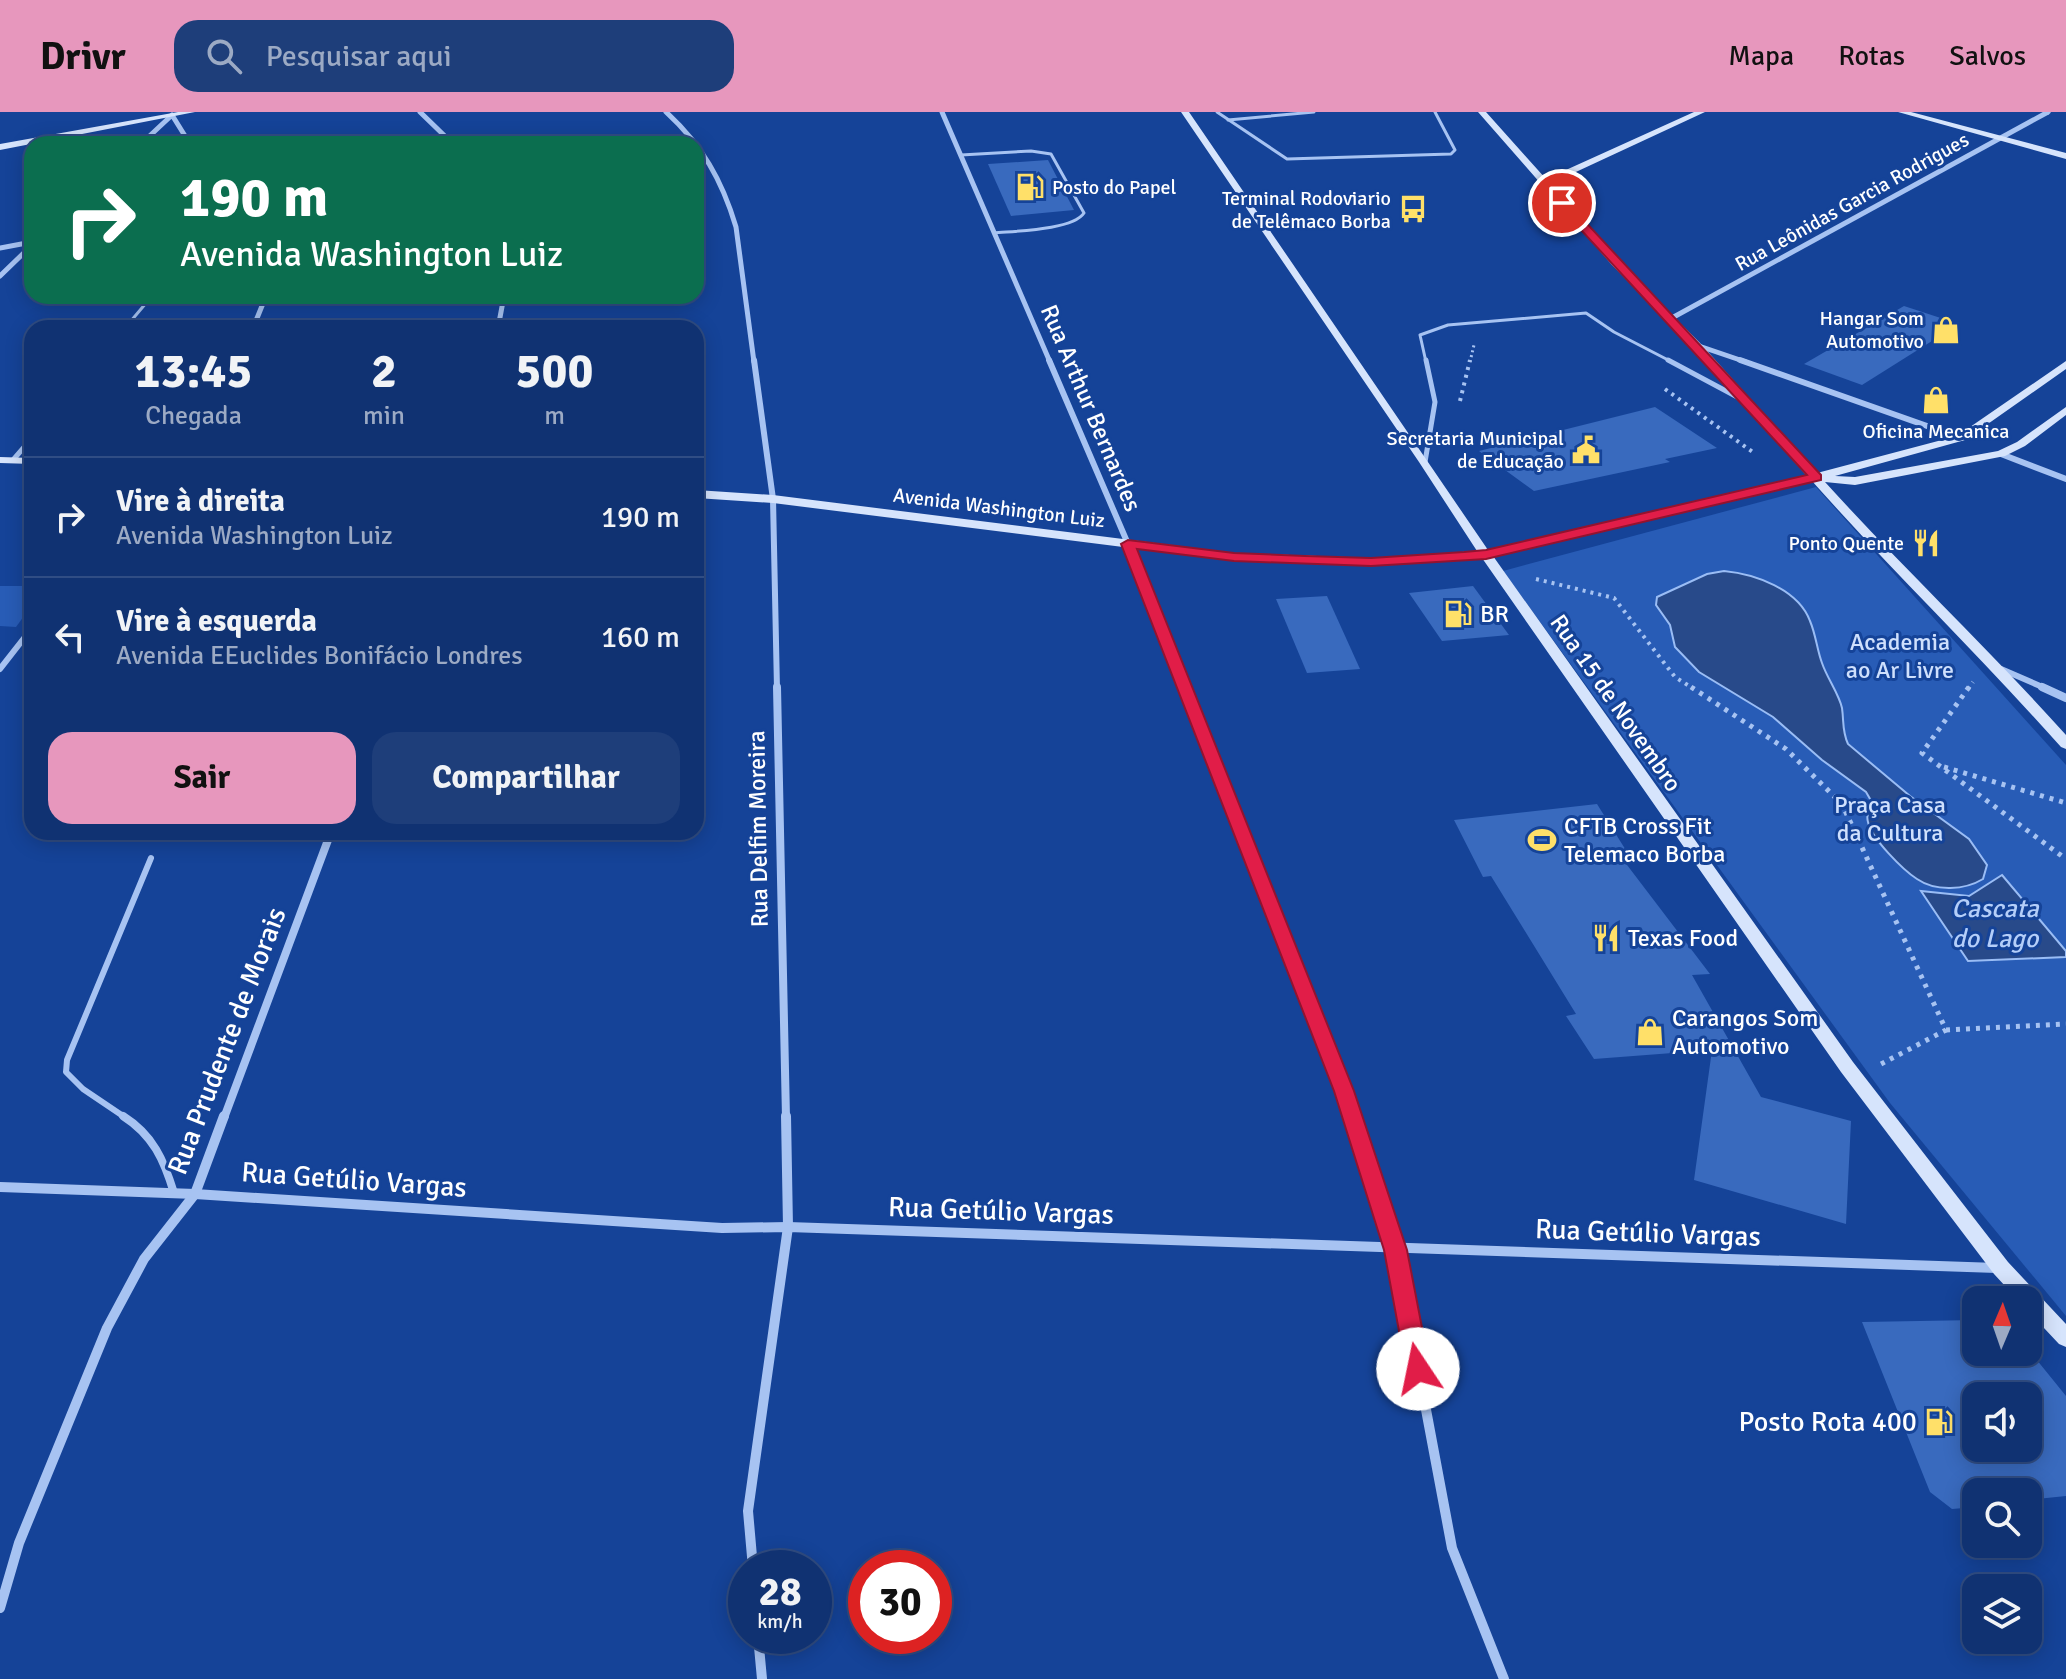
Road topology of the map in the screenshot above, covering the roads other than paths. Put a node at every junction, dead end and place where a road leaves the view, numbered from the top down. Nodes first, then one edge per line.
1 (191, 112) edge
2 (420, 112) edge
3 (666, 112) edge
4 (942, 112) edge
5 (1185, 112) edge
6 (1217, 112) edge
7 (1314, 112) edge
8 (1435, 112) edge
9 (1482, 112) edge
10 (1701, 112) edge
11 (1902, 112) edge
12 (2048, 112) edge
13 (172, 115) junction
14 (1228, 120) junction
15 (59, 136) edge
16 (150, 136) edge
17 (185, 136) edge
18 (445, 136) edge
19 (691, 136) edge
20 (2001, 139) junction
21 (24, 143) edge
22 (0, 147) edge
23 (704, 152) edge
24 (961, 155) junction
25 (2066, 156) edge
26 (1544, 183) junction
27 (994, 233) junction
28 (24, 245) edge
29 (0, 248) edge
30 (24, 252) edge
31 (0, 276) edge
32 (145, 304) edge
33 (1670, 319) junction
34 (132, 320) edge
35 (1696, 345) junction
36 (2066, 364) edge
37 (1748, 403) junction
38 (2066, 410) edge
39 (1961, 438) junction
40 (24, 445) edge
41 (2001, 454) junction
42 (7, 460) edge
43 (1425, 462) junction
44 (1816, 477) junction
45 (2066, 479) edge
46 (704, 495) edge
47 (773, 499) junction
48 (1128, 544) junction
49 (1486, 554) junction
50 (24, 638) edge
51 (1998, 668) junction
52 (0, 669) edge
53 (2066, 698) edge
54 (2066, 744) edge
55 (328, 840) edge
56 (151, 858) dead end
57 (0, 1187) edge
58 (174, 1193) junction
59 (195, 1194) junction
60 (788, 1227) junction
61 (1396, 1250) junction
62 (2001, 1268) junction
63 (2066, 1338) edge
64 (751, 1550) edge
65 (0, 1608) edge
66 (760, 1654) edge
67 (762, 1679) edge
68 (1504, 1679) edge

1 - 13 main road
2 - 18 street
3 - 19 street, Rua Delfim Moreira
4 - 24 street, Rua Arthur Bernardes
5 - 43 main road, Rua 15 de Novembro
6 - 14 lane
7 - 14 lane
8 - 14 lane
9 - 26 main road
10 - 26 main road
11 - 20 main road
12 - 20 street, Rua Leônidas Garcia Rodrigues
13 - 15 main road
13 - 16 street
13 - 17 street
20 - 25 main road
20 - 33 street, Rua Leônidas Garcia Rodrigues
21 - 22 main road
23 - 47 street, Rua Delfim Moreira
24 - 27 street, Rua Arthur Bernardes
24 - 27 lane
26 - 33 main road
27 - 48 street, Rua Arthur Bernardes
28 - 29 street
30 - 31 street
32 - 34 lane
33 - 35 main road
35 - 37 main road
35 - 39 street
36 - 39 main road
37 - 43 lane
37 - 44 main road
38 - 41 main road
39 - 44 main road, Avenida Washington Luiz
40 - 42 lane
41 - 44 main road, Avenida Washington Luiz
41 - 45 street
43 - 49 main road, Rua 15 de Novembro
44 - 49 main road, Avenida Washington Luiz
44 - 51 main road
46 - 47 main road, Avenida Washington Luiz
47 - 48 main road, Avenida Washington Luiz
47 - 60 street, Rua Delfim Moreira
48 - 49 main road, Avenida Washington Luiz
48 - 61 street, Rua Arthur Bernardes
49 - 62 main road, Rua 15 de Novembro
50 - 52 street
51 - 53 street
51 - 54 main road
55 - 59 street, Rua Prudente de Morais
56 - 58 lane
57 - 58 street, Rua Getúlio Vargas
58 - 59 street, Rua Getúlio Vargas
59 - 60 street, Rua Getúlio Vargas
59 - 65 street, Rua Prudente de Morais
60 - 61 street, Rua Getúlio Vargas
60 - 64 street, Rua Delfim Moreira
61 - 62 street, Rua Getúlio Vargas
61 - 68 street, Rua Arthur Bernardes
62 - 63 main road, Rua 15 de Novembro
66 - 67 street

